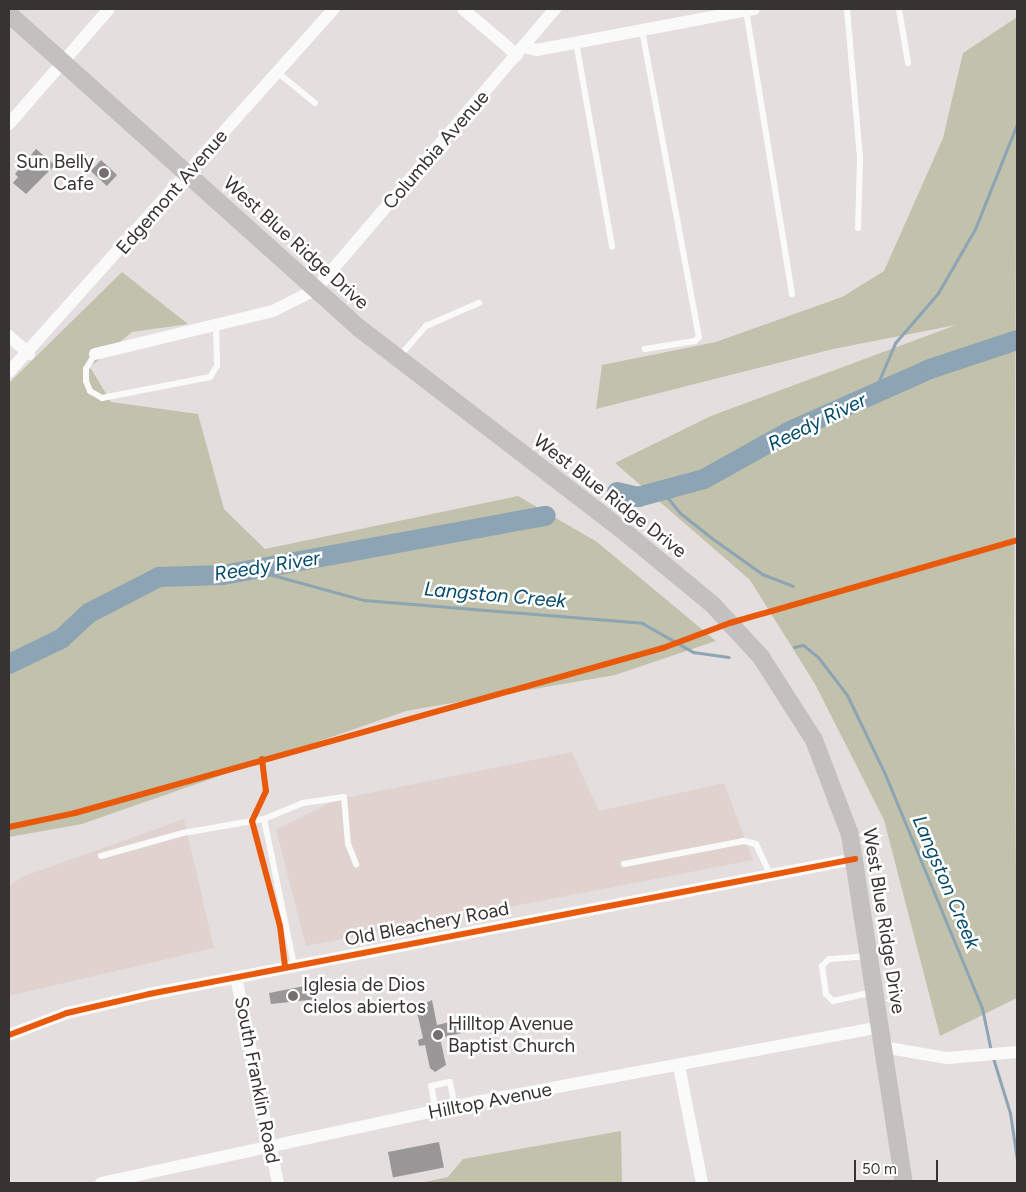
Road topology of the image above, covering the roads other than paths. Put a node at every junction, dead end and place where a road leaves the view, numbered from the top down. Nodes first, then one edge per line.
1 (109, 9) edge
2 (333, 9) edge
3 (462, 9) edge
4 (555, 9) edge
5 (847, 9) edge
6 (899, 9) edge
7 (750, 10) edge
8 (9, 14) edge
9 (642, 28) junction
10 (576, 42) junction
11 (521, 51) junction
12 (64, 60) junction
13 (908, 63) dead end
14 (277, 72) junction
15 (315, 103) dead end
16 (9, 124) edge
17 (188, 174) junction
18 (858, 228) dead end
19 (612, 247) dead end
20 (315, 290) junction
21 (792, 294) dead end
22 (479, 303) dead end
23 (216, 326) junction
24 (9, 336) edge
25 (645, 349) dead end
26 (29, 354) junction
27 (95, 354) joint
28 (397, 359) junction
29 (9, 372) edge
30 (264, 819) junction
31 (101, 856) dead end
32 (855, 859) junction
33 (356, 864) dead end
34 (624, 864) dead end
35 (771, 876) junction
36 (871, 956) junction
37 (294, 965) junction
38 (236, 977) junction
39 (876, 991) junction
40 (880, 1026) junction
41 (9, 1035) edge
42 (883, 1048) junction
43 (1014, 1052) edge
44 (679, 1066) junction
45 (455, 1108) junction
46 (436, 1112) junction
47 (270, 1148) junction
48 (101, 1183) edge
49 (278, 1183) edge
50 (702, 1183) edge
51 (904, 1183) edge

1 - 12 street
2 - 14 street, Edgemont Avenue
3 - 11 street
4 - 11 street, Columbia Avenue
5 - 18 lane
6 - 13 lane
7 - 9 street
7 - 21 lane
8 - 12 main road, West Blue Ridge Drive
9 - 10 street
9 - 25 lane
10 - 11 street
10 - 19 lane
11 - 20 street, Columbia Avenue
12 - 16 street
12 - 17 main road, West Blue Ridge Drive
14 - 15 lane
14 - 17 street, Edgemont Avenue
17 - 20 main road, West Blue Ridge Drive
17 - 26 street, Edgemont Avenue
20 - 23 street, Columbia Avenue
20 - 28 main road, West Blue Ridge Drive
22 - 28 lane
23 - 27 street, Columbia Avenue
23 - 27 lane
24 - 26 street
26 - 29 street, Edgemont Avenue
28 - 32 main road, West Blue Ridge Drive
30 - 31 lane
30 - 33 lane
30 - 37 lane
32 - 35 street, Old Bleachery Road
32 - 36 main road, West Blue Ridge Drive
34 - 35 lane
35 - 37 street, Old Bleachery Road
36 - 39 main road, West Blue Ridge Drive
36 - 39 lane
37 - 38 street, Old Bleachery Road
38 - 41 street, Old Bleachery Road
38 - 47 street, South Franklin Road
39 - 40 main road, West Blue Ridge Drive
40 - 42 main road, West Blue Ridge Drive
40 - 44 street, Hilltop Avenue
42 - 43 street
42 - 51 main road, West Blue Ridge Drive
44 - 45 street, Hilltop Avenue
44 - 50 street
45 - 46 street, Hilltop Avenue
45 - 46 lane
46 - 47 street, Hilltop Avenue
47 - 48 street, Hilltop Avenue
47 - 49 street, South Franklin Road

